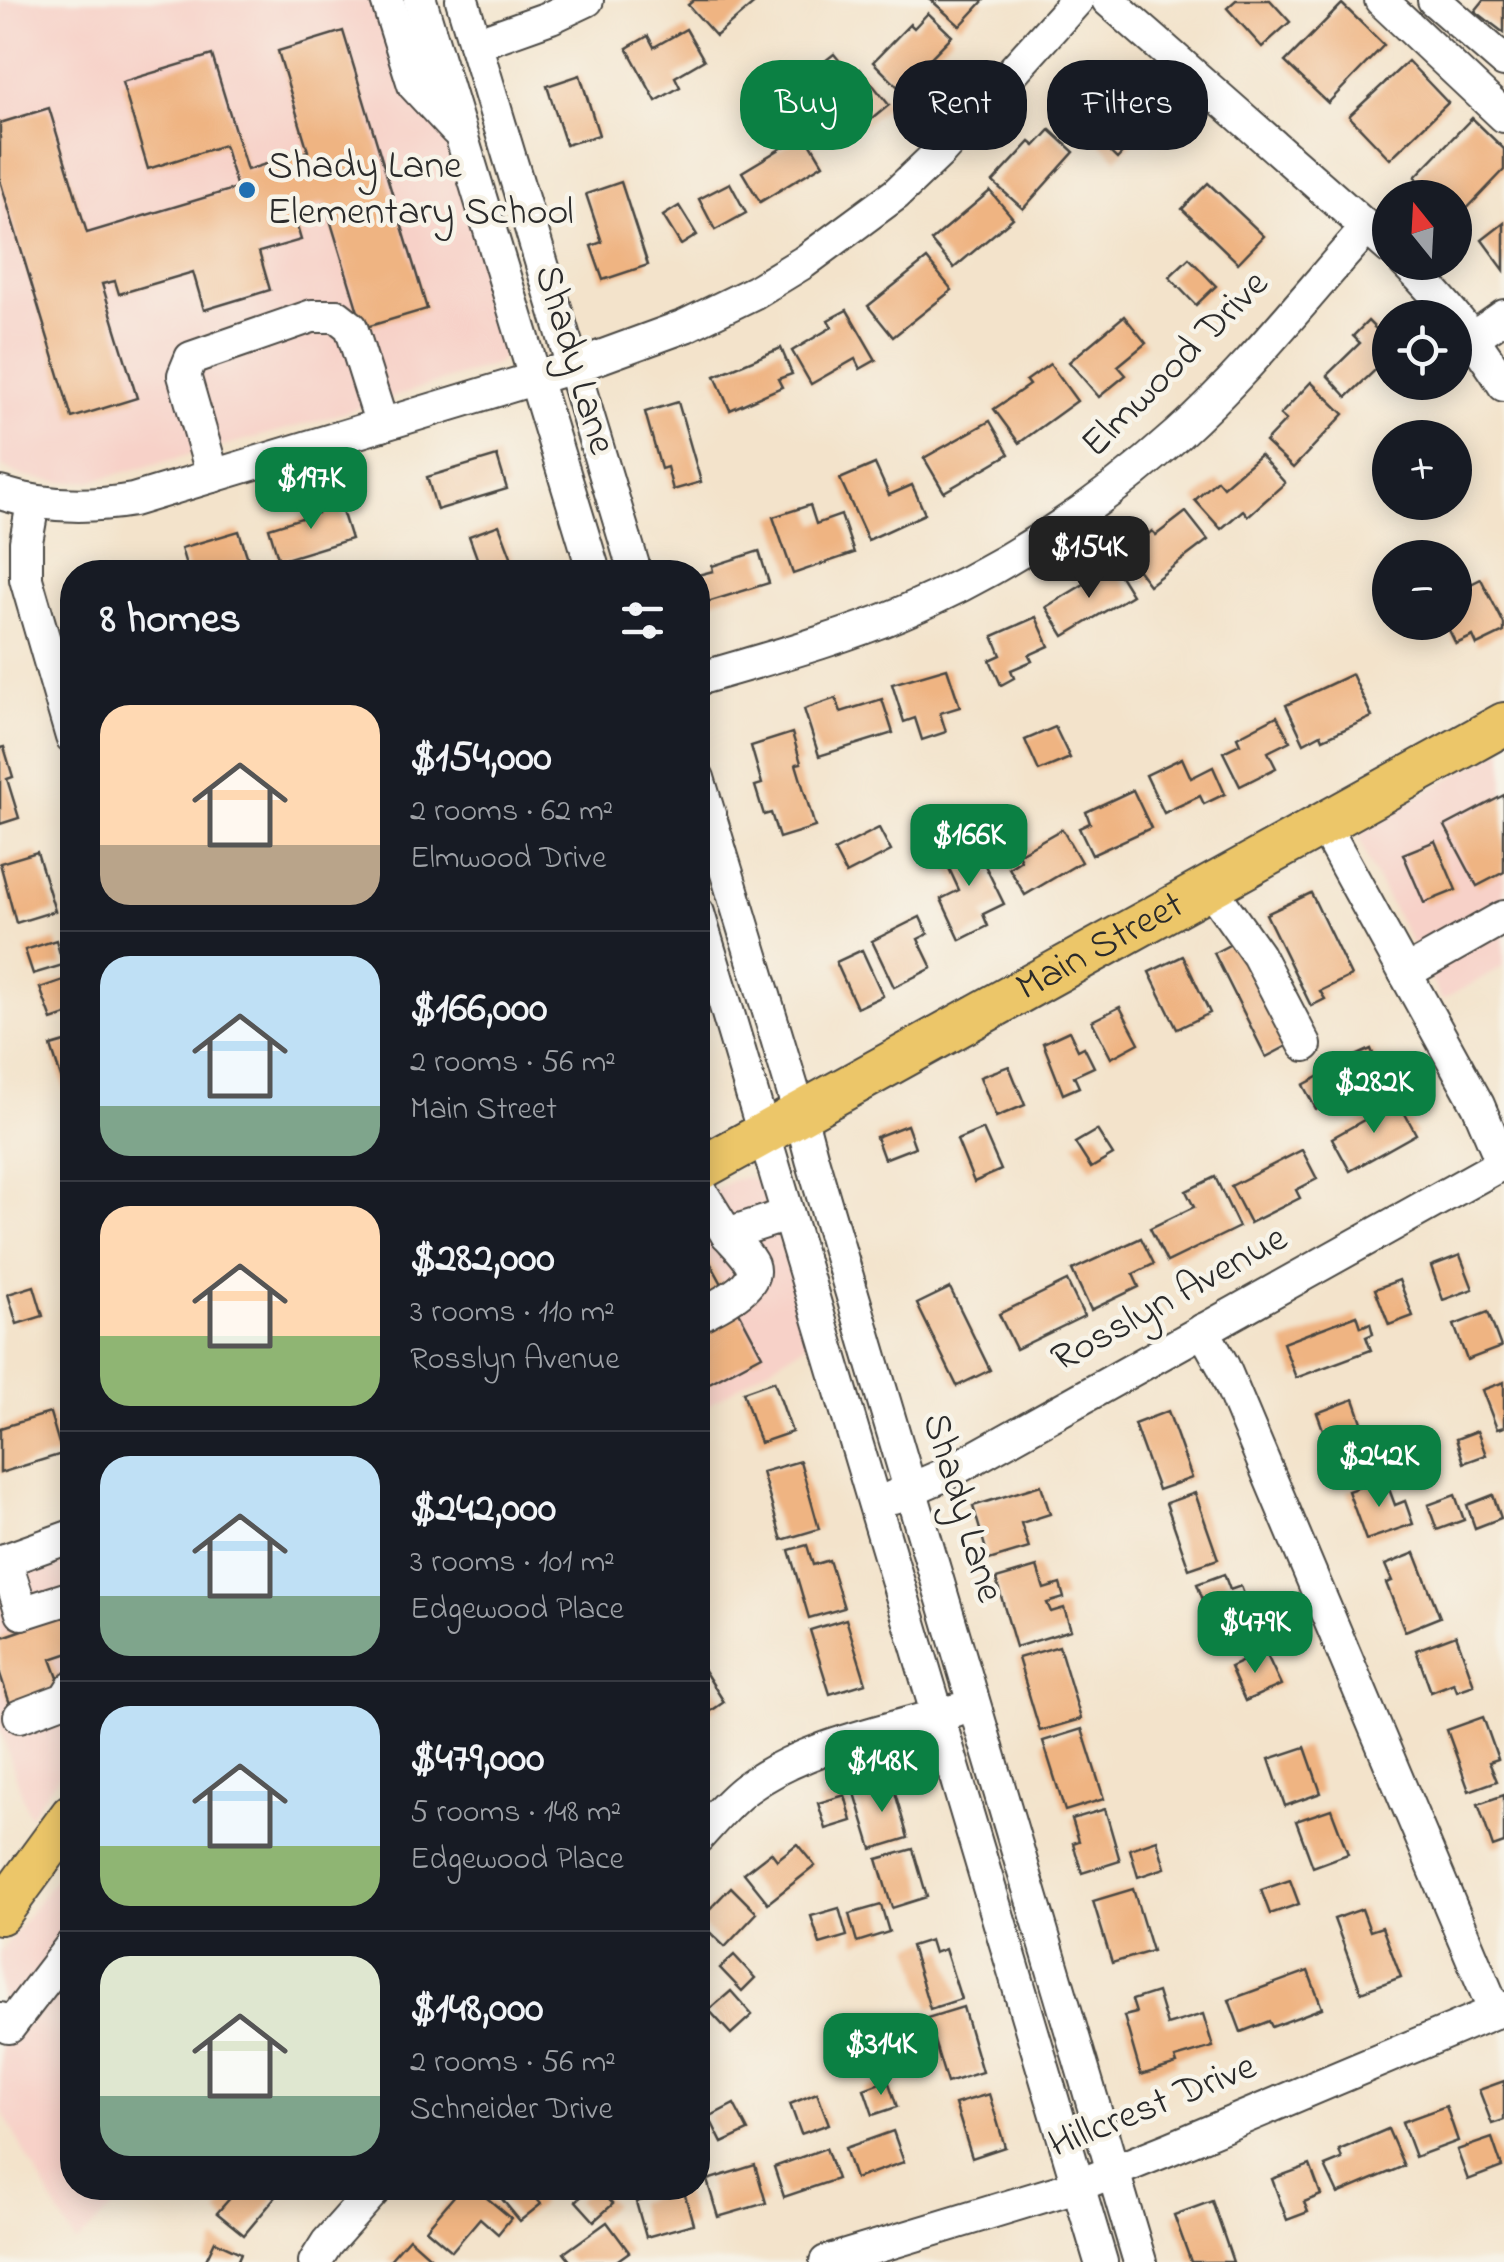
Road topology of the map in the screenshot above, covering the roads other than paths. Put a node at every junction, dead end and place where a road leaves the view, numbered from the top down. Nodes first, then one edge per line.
1 (387, 0) edge
2 (420, 0) edge
3 (462, 0) edge
4 (587, 0) edge
5 (1077, 0) edge
6 (1108, 0) edge
7 (1380, 0) edge
8 (1434, 0) edge
9 (475, 44) junction
10 (1504, 61) edge
11 (1504, 116) edge
12 (461, 134) junction
13 (1372, 233) edge
14 (1372, 244) edge
15 (1423, 280) edge
16 (1504, 316) edge
17 (1474, 337) junction
18 (573, 367) junction
19 (534, 379) junction
20 (1504, 384) edge
21 (382, 425) junction
22 (213, 476) junction
23 (0, 493) edge
24 (33, 502) junction
25 (590, 560) edge
26 (631, 560) edge
27 (710, 676) edge
28 (60, 695) edge
29 (1504, 724) edge
30 (710, 818) edge
31 (1323, 824) junction
32 (1209, 886) junction
33 (1504, 917) edge
34 (710, 954) edge
35 (1405, 973) junction
36 (1305, 1045) dead end
37 (800, 1114) junction
38 (763, 1134) junction
39 (710, 1163) edge
40 (1503, 1164) edge
41 (710, 1207) edge
42 (787, 1214) junction
43 (727, 1234) junction
44 (836, 1241) junction
45 (798, 1253) junction
46 (710, 1309) edge
47 (1203, 1330) junction
48 (912, 1491) junction
49 (874, 1504) junction
50 (60, 1540) edge
51 (2, 1561) edge
52 (60, 1600) edge
53 (60, 1703) edge
54 (975, 1705) junction
55 (20, 1716) dead end
56 (938, 1716) junction
57 (710, 1824) edge
58 (60, 1844) edge
59 (0, 1912) edge
60 (60, 1961) edge
61 (1500, 2010) edge
62 (0, 2019) edge
63 (1112, 2170) junction
64 (1078, 2186) junction
65 (365, 2200) edge
66 (315, 2262) edge
67 (826, 2262) edge
68 (1100, 2262) edge
69 (1140, 2262) edge

1 - 12 street
2 - 12 street, Shady Lane
3 - 9 street, Shady Lane
4 - 9 street
5 - 18 street
6 - 13 street
7 - 11 street
8 - 10 street
9 - 18 street, Shady Lane
12 - 19 street, Shady Lane
14 - 27 street, Elmwood Drive
15 - 17 street
16 - 17 street
17 - 20 street
18 - 19 street
18 - 26 street, Shady Lane
19 - 21 street
19 - 25 street, Shady Lane
21 - 22 street
21 - 22 street
22 - 24 street
23 - 24 street
24 - 28 street
29 - 31 main road, Main Street
30 - 37 street, Shady Lane
31 - 32 main road, Main Street
31 - 35 street
32 - 36 street
32 - 37 main road, Main Street
33 - 35 street
34 - 38 street, Shady Lane
35 - 40 street
37 - 38 main road, Main Street
37 - 44 street, Shady Lane
38 - 39 main road, Main Street
38 - 42 street, Shady Lane
40 - 47 street, Rosslyn Avenue
41 - 43 street
42 - 43 street
42 - 45 street, Shady Lane
43 - 46 street
44 - 45 street
44 - 48 street, Shady Lane
45 - 49 street, Shady Lane
47 - 48 street, Rosslyn Avenue
47 - 61 street
48 - 49 street, Rosslyn Avenue
48 - 54 street, Shady Lane
49 - 56 street, Shady Lane
50 - 51 street
51 - 52 street
53 - 55 street
54 - 56 street
54 - 63 street, Shady Lane
56 - 57 street
56 - 64 street, Shady Lane
58 - 59 main road
60 - 62 street
61 - 63 street, Hillcrest Drive
63 - 64 street, Hillcrest Drive
63 - 69 street, Shady Lane
64 - 67 street, Hillcrest Drive
64 - 68 street, Shady Lane
65 - 66 street

